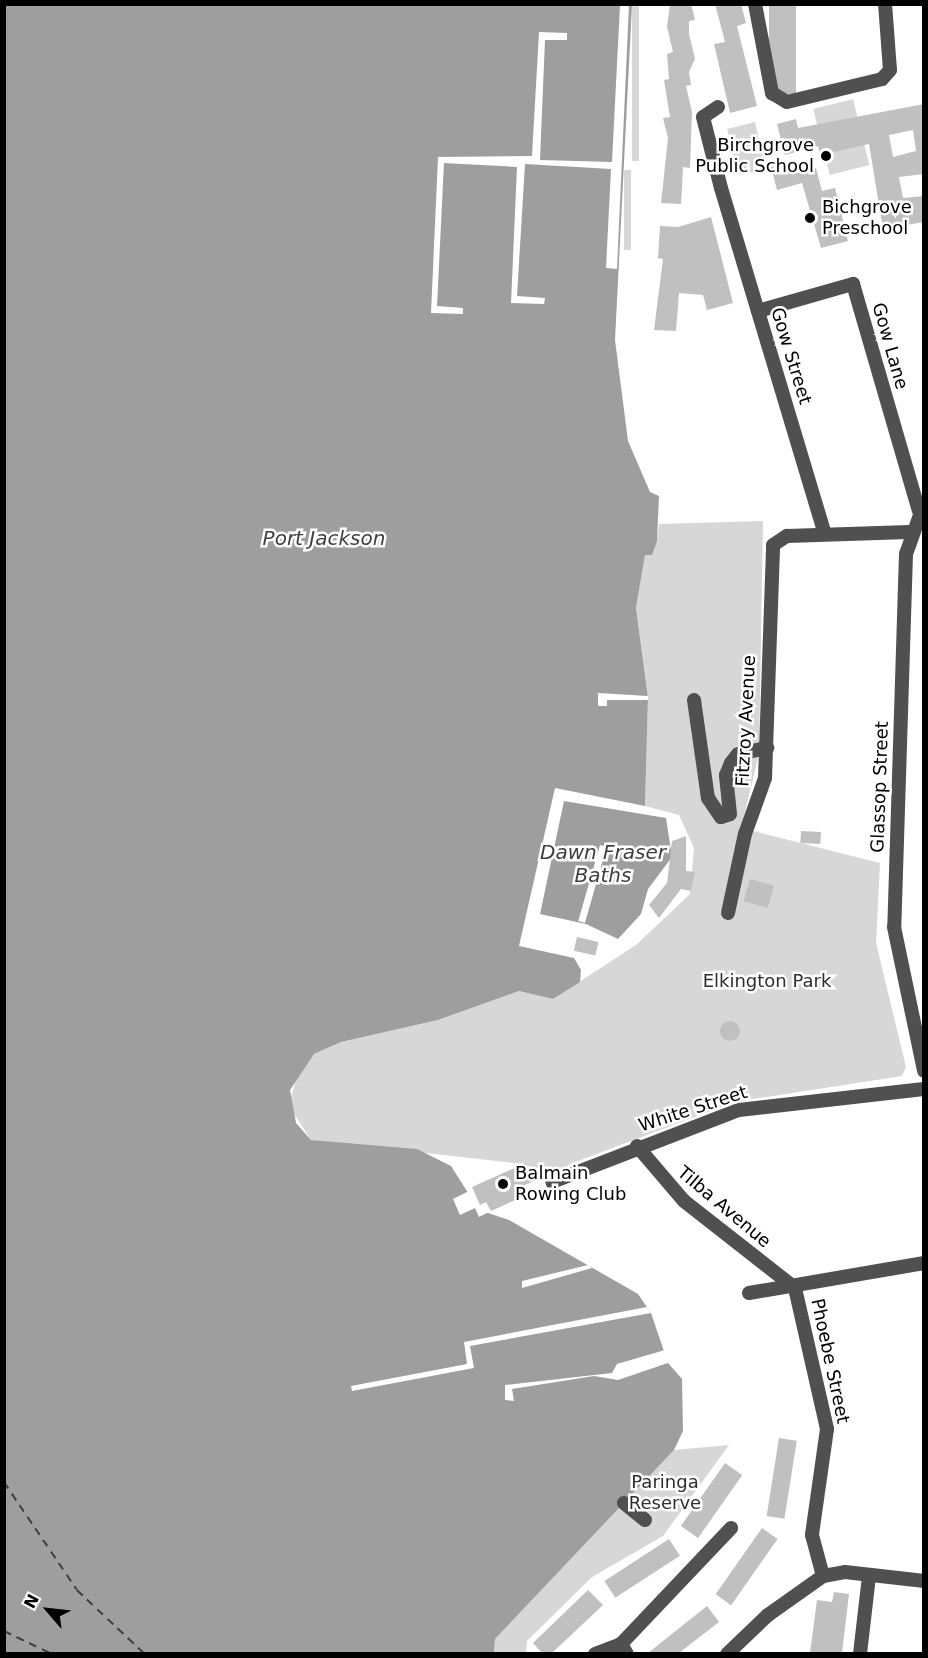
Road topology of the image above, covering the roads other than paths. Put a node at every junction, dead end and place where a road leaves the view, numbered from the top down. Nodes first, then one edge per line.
1 (755, 4) edge
2 (885, 4) edge
3 (718, 107) dead end
4 (758, 310) junction
5 (921, 508) edge
6 (909, 532) junction
7 (825, 534) junction
8 (693, 700) dead end
9 (767, 748) junction
10 (728, 913) dead end
11 (922, 1051) edge
12 (924, 1071) edge
13 (924, 1089) edge
14 (637, 1146) junction
15 (552, 1182) dead end
16 (924, 1263) edge
17 (795, 1288) junction
18 (749, 1293) dead end
19 (624, 1503) dead end
20 (645, 1520) dead end
21 (731, 1528) dead end
22 (823, 1576) junction
23 (869, 1576) junction
24 (924, 1581) edge
25 (624, 1649) edge
26 (595, 1653) edge
27 (727, 1653) edge
28 (860, 1653) edge

1 - 2 street
3 - 4 street, Gow Street
4 - 5 street, Gow Lane
4 - 7 street, Gow Street
5 - 6 street, Glassop Street
6 - 7 street
6 - 11 street, Glassop Street
7 - 9 street, Fitzroy Avenue
8 - 9 street
9 - 10 street, Fitzroy Avenue
11 - 12 street, Glassop Street
13 - 14 street, White Street
14 - 15 street, White Street
14 - 17 street, Tilba Avenue
16 - 17 street
17 - 18 street
17 - 22 street, Phoebe Street
19 - 20 street
21 - 25 street
22 - 23 street
22 - 27 street
23 - 24 street
23 - 28 street
25 - 26 street

